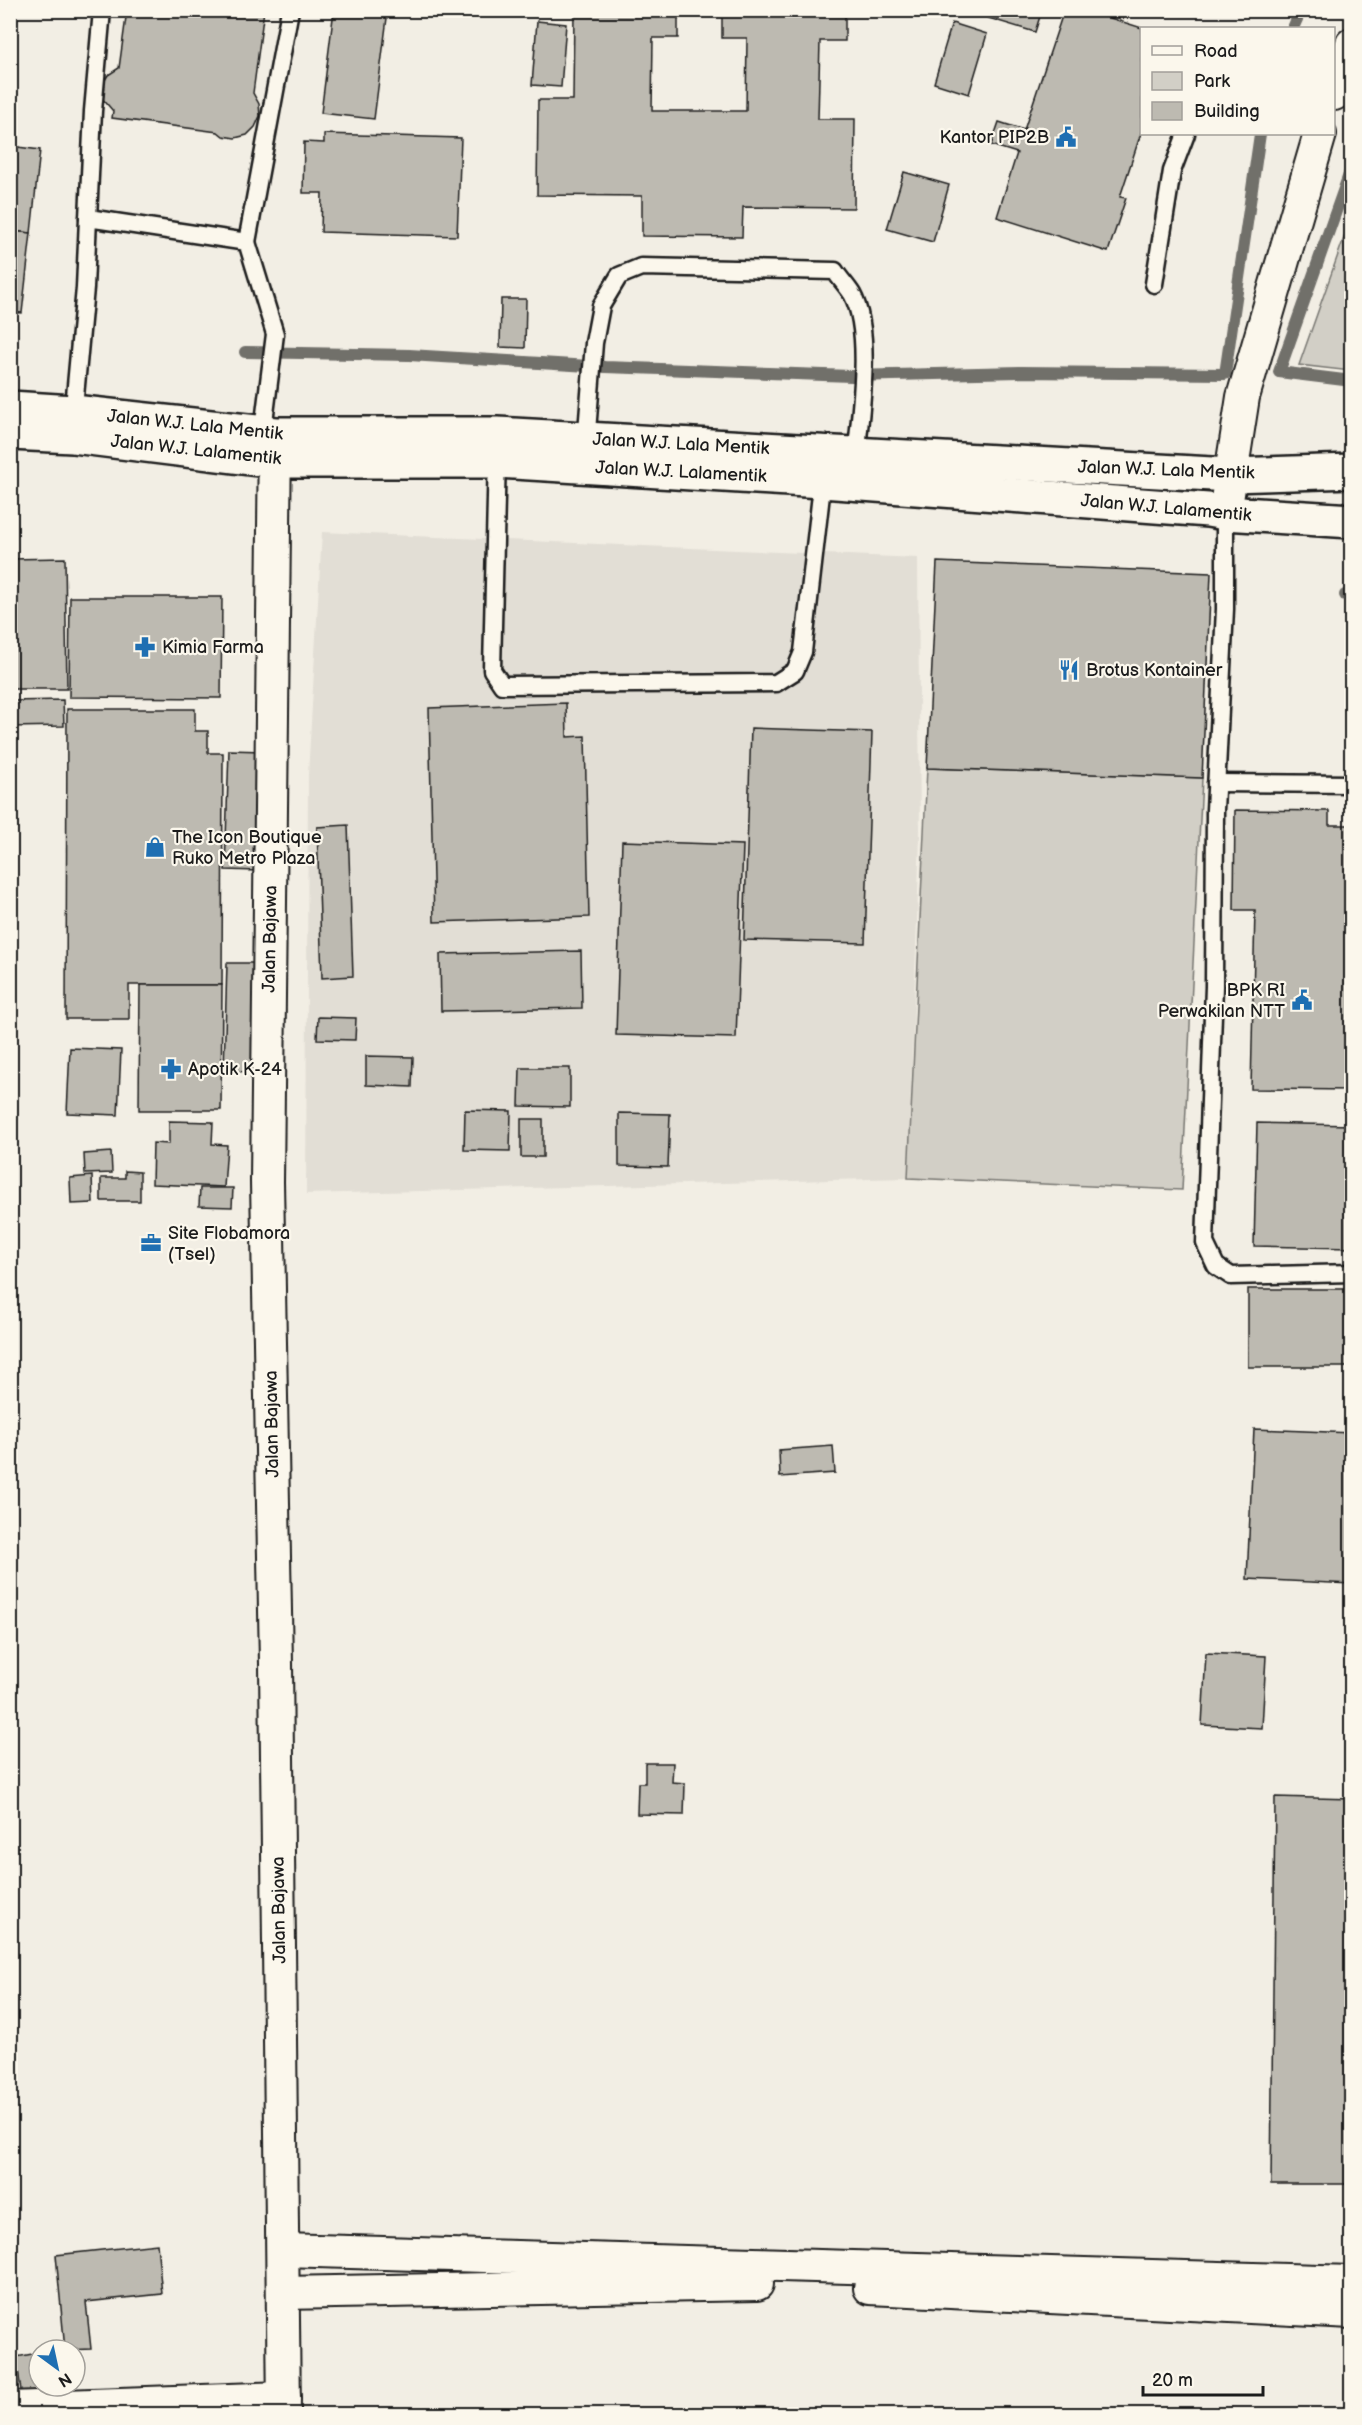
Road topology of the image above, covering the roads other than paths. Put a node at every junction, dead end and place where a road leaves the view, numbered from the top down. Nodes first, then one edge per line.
1 (102, 10) edge
2 (290, 10) edge
3 (1352, 44) edge
4 (1335, 91) edge
5 (1186, 135) edge
6 (1320, 135) edge
7 (88, 218) junction
8 (247, 242) junction
9 (1154, 284) dead end
10 (10, 408) edge
11 (73, 424) junction
12 (10, 433) edge
13 (268, 447) junction
14 (497, 448) junction
15 (585, 453) junction
16 (840, 467) junction
17 (1352, 471) edge
18 (1230, 475) junction
19 (1225, 513) junction
20 (1352, 521) edge
21 (1216, 783) junction
22 (1352, 784) edge
23 (1352, 1273) edge
24 (283, 2250) junction
25 (958, 2281) junction
26 (1352, 2282) edge
27 (283, 2293) junction
28 (1352, 2312) edge
29 (284, 2406) edge
30 (10, 2408) edge

1 - 7 lane
2 - 8 lane
3 - 4 street
5 - 9 lane
6 - 18 street
7 - 8 lane
7 - 11 lane
8 - 13 lane
10 - 11 main road
11 - 12 main road, Jalan W.J. Lalamentik
11 - 13 main road, Jalan W.J. Lalamentik
13 - 14 main road, Jalan W.J. Lalamentik
13 - 24 street, Jalan Bajawa
14 - 15 main road, Jalan W.J. Lalamentik
14 - 16 lane
15 - 16 main road, Jalan W.J. Lalamentik
15 - 16 lane
16 - 18 main road, Jalan W.J. Lala Mentik
16 - 19 main road, Jalan W.J. Lalamentik
17 - 18 main road, Jalan W.J. Lala Mentik
18 - 19 street
19 - 20 main road, Jalan W.J. Lalamentik
19 - 21 lane
21 - 22 lane
21 - 23 lane
24 - 25 street
24 - 27 street, Jalan Bajawa
25 - 26 street
25 - 27 street
25 - 28 street
27 - 29 street, Jalan Bajawa
29 - 30 street

